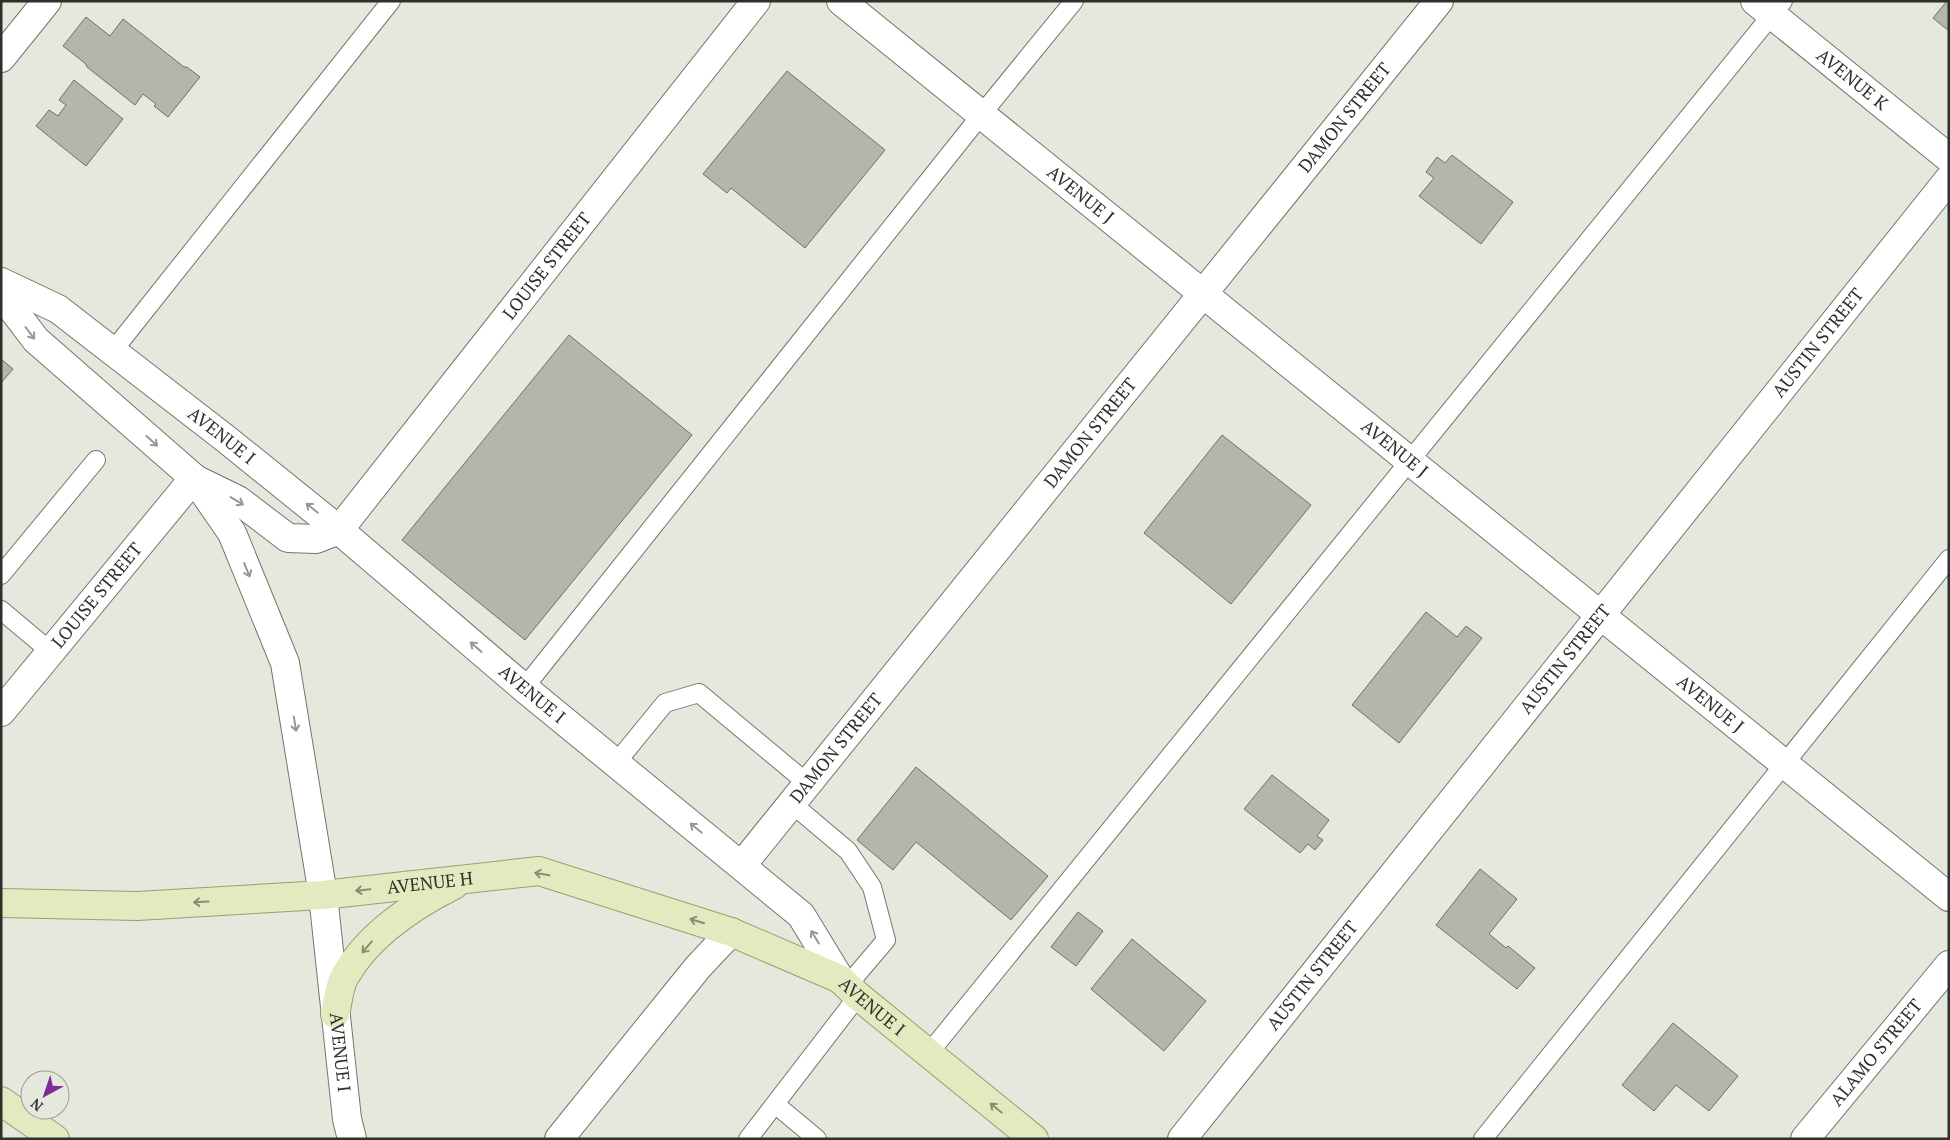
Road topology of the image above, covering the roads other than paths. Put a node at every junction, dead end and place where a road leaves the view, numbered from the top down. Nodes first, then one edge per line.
1 (47, 1) edge
2 (391, 1) edge
3 (756, 1) edge
4 (841, 1) edge
5 (1074, 1) edge
6 (1439, 1) edge
7 (1770, 6) edge
8 (1, 58) edge
9 (981, 115) junction
10 (1949, 158) edge
11 (1949, 179) edge
12 (1, 282) edge
13 (1202, 293) junction
14 (1, 294) edge
15 (112, 352) junction
16 (96, 460) dead end
17 (1410, 461) junction
18 (194, 478) junction
19 (339, 530) junction
20 (1949, 559) edge
21 (1, 575) edge
22 (1, 610) edge
23 (1600, 615) junction
24 (51, 652) junction
25 (524, 688) junction
26 (1, 712) edge
27 (616, 764) junction
28 (1784, 764) junction
29 (799, 793) junction
30 (742, 865) junction
31 (482, 878) junction
32 (323, 895) junction
33 (1949, 896) edge
34 (1, 903) edge
35 (731, 932) junction
36 (1949, 965) edge
37 (848, 987) junction
38 (336, 1014) junction
39 (929, 1053) junction
40 (1, 1101) edge
41 (776, 1104) junction
42 (50, 1137) edge
43 (352, 1139) edge
44 (559, 1139) edge
45 (748, 1139) edge
46 (817, 1139) edge
47 (1034, 1139) edge
48 (1182, 1139) edge
49 (1482, 1139) edge
50 (1804, 1139) edge

1 - 8 street
2 - 15 lane
3 - 19 street, LOUISE STREET
4 - 9 street, AVENUE J
5 - 9 lane
6 - 13 street, DAMON STREET
7 - 10 street, AVENUE K
7 - 17 lane
9 - 13 street, AVENUE J
9 - 25 lane
11 - 23 street, AUSTIN STREET
12 - 15 street, AVENUE I
13 - 17 street, AVENUE J
13 - 29 street, DAMON STREET
14 -> 18 street, AVENUE I
19 -> 15 street, AVENUE I
16 - 21 lane
17 - 23 street, AVENUE J
17 - 39 lane
18 -> 19 street
18 - 24 street, LOUISE STREET
18 -> 32 street, AVENUE I
25 -> 19 street, AVENUE I
20 - 28 lane
22 - 24 lane
23 - 28 street, AVENUE J
23 - 48 street, AUSTIN STREET
24 - 26 street, LOUISE STREET
25 - 27 street, AVENUE I
27 - 29 lane
30 -> 27 street, AVENUE I
28 - 33 street, AVENUE J
28 - 49 lane
29 - 30 street, DAMON STREET
29 - 37 lane
37 -> 30 street, AVENUE I
31 -> 32 main road, AVENUE H
35 -> 31 main road, AVENUE H
31 -> 38 main road
32 -> 34 main road, AVENUE H
32 - 38 street, AVENUE I
35 - 37 main road, AVENUE H
35 - 44 street
36 - 50 street, ALAMO STREET
37 - 39 main road, AVENUE I
37 - 41 lane
38 - 43 street, AVENUE I
47 -> 39 main road, AVENUE I
40 - 42 main road
41 - 45 lane
41 - 46 lane

